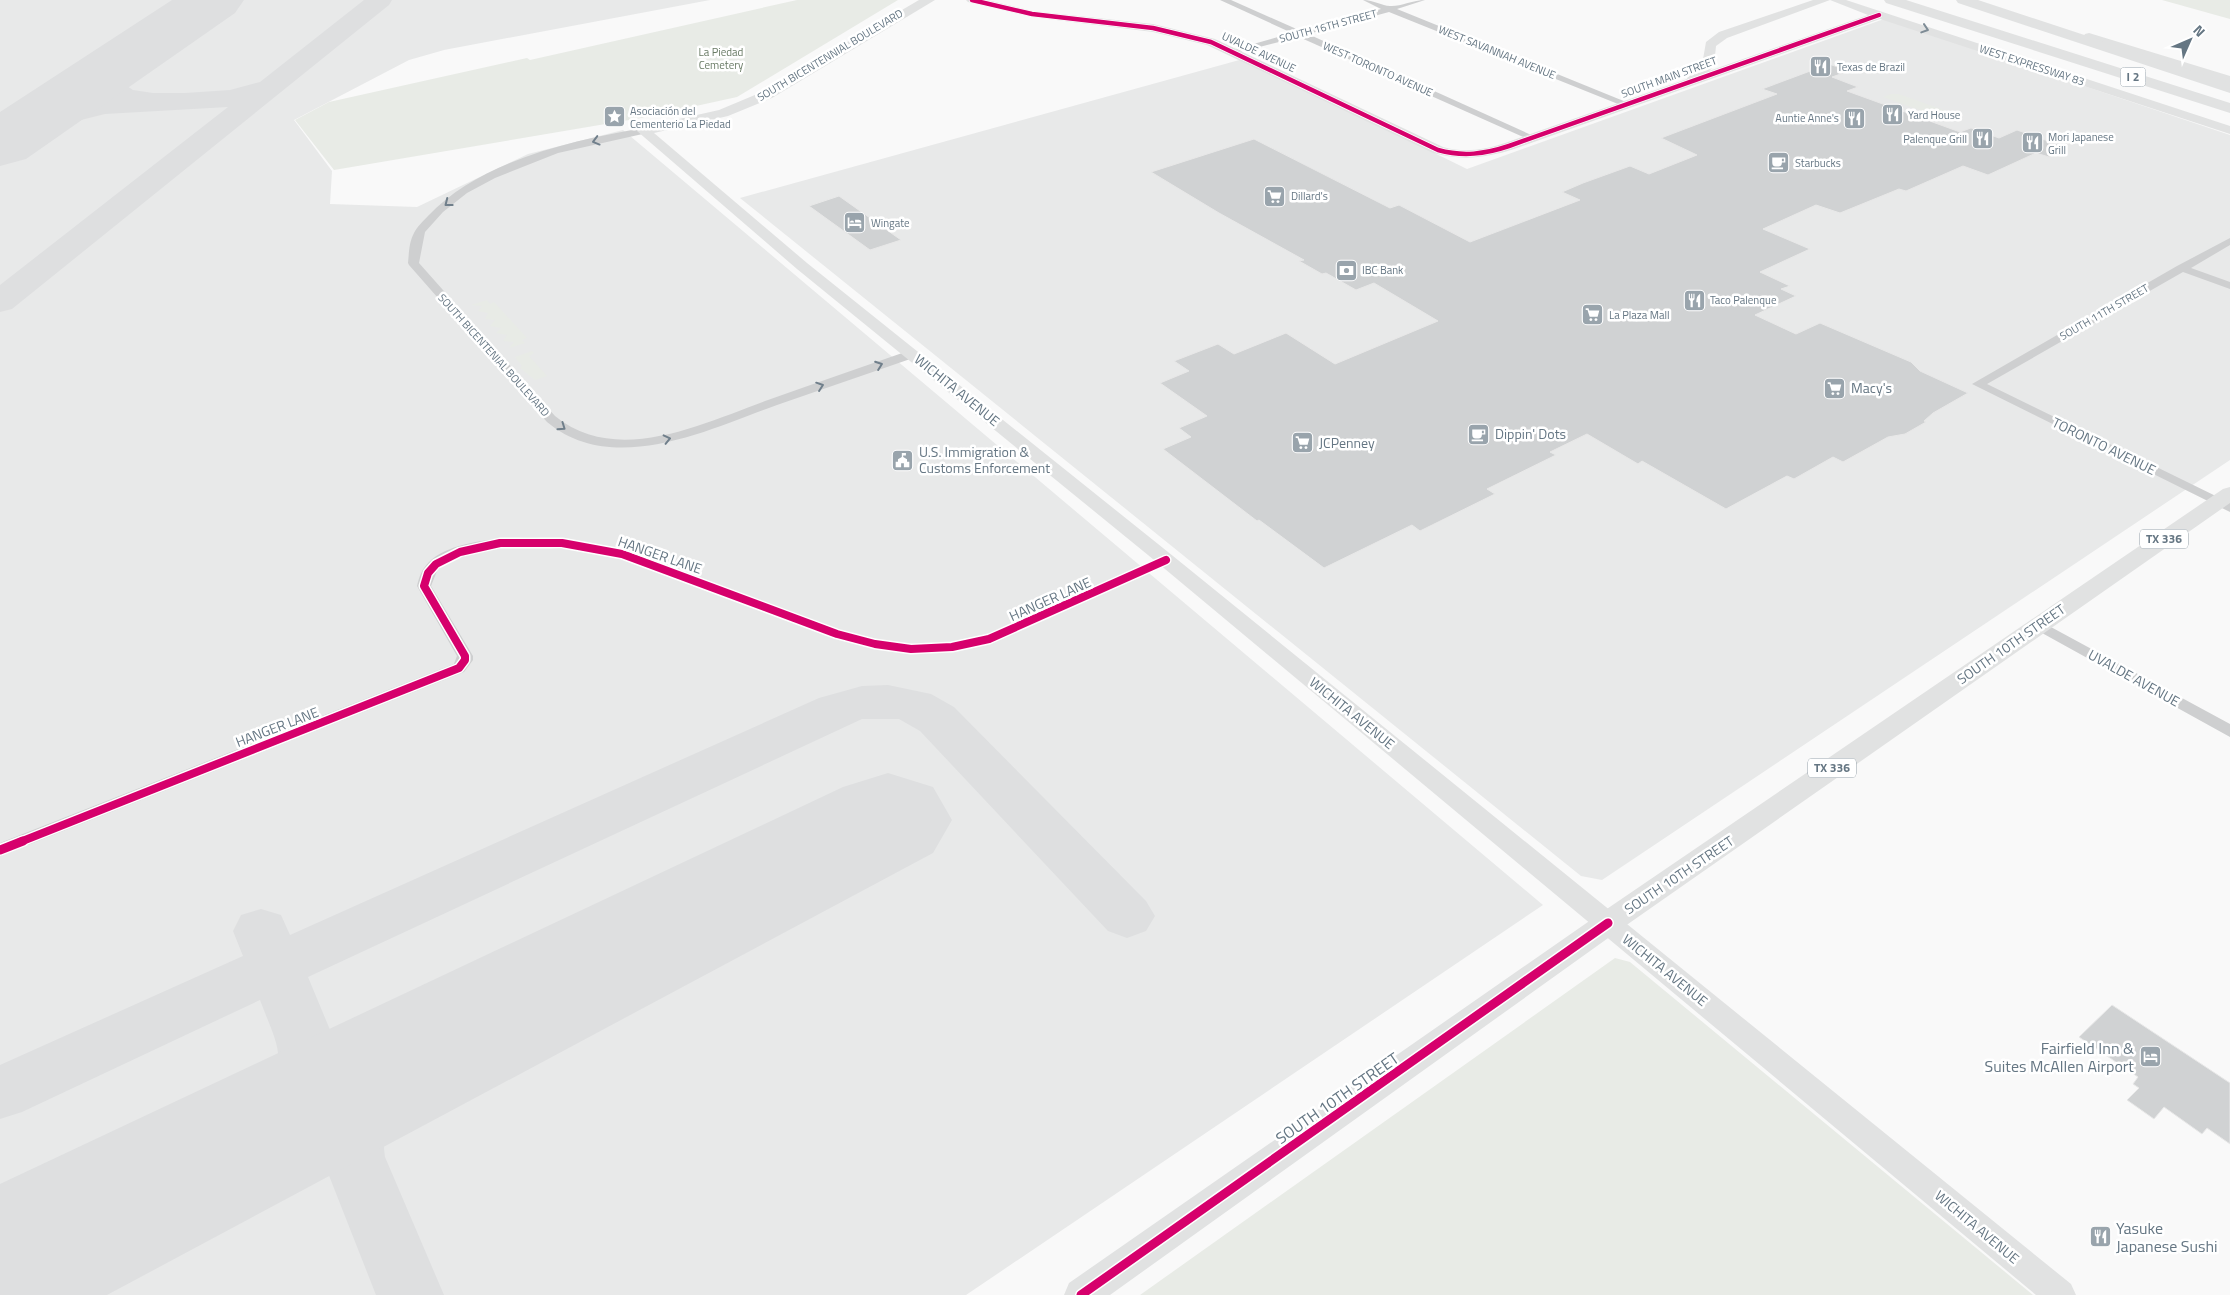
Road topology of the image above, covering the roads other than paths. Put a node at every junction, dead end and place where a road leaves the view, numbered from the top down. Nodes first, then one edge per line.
1 (929, 0) edge
2 (972, 0) edge
3 (1224, 0) edge
4 (1367, 0) edge
5 (1422, 0) edge
6 (1835, 0) edge
7 (1891, 0) edge
8 (1919, 0) edge
9 (1964, 0) edge
10 (1819, 2) edge
11 (1390, 9) junction
12 (1879, 15) junction
13 (1299, 34) junction
14 (1951, 38) junction
15 (1745, 51) dead end
16 (1235, 52) junction
17 (1760, 57) junction
18 (2230, 80) edge
19 (1679, 86) junction
20 (2230, 88) edge
21 (2230, 98) edge
22 (1626, 104) junction
23 (2230, 108) edge
24 (2230, 119) edge
25 (2230, 130) edge
26 (644, 131) junction
27 (1533, 138) junction
28 (1464, 156) joint
29 (2230, 241) edge
30 (2181, 268) junction
31 (2230, 286) edge
32 (912, 354) junction
33 (1978, 384) joint
34 (2226, 501) edge
35 (1166, 560) junction
36 (2038, 625) junction
37 (2230, 731) edge
38 (0, 850) edge
39 (1608, 923) junction
40 (1081, 1295) edge
41 (2060, 1295) edge

1 - 26 main road, SOUTH BICENTENNIAL BOULEVARD
2 - 16 main road, UVALDE AVENUE
3 - 13 street, WEST TORONTO AVENUE
4 - 11 street, WEST SAVANNAH AVENUE
5 - 11 street, SOUTH 16TH STREET
6 - 12 main road, WEST EXPRESSWAY 83
7 - 23 highway, I 2
8 - 21 highway, I 2
9 - 18 main road
9 - 20 highway
10 - 19 main road, SOUTH MAIN STREET
11 - 13 street, SOUTH 16TH STREET
11 - 22 street, WEST SAVANNAH AVENUE
12 -> 14 main road, WEST EXPRESSWAY 83
12 - 17 main road, SOUTH MAIN STREET
13 - 16 street, SOUTH 16TH STREET
13 - 27 street, WEST TORONTO AVENUE
14 - 24 highway
14 - 25 main road, WEST EXPRESSWAY 83
15 - 17 main road
16 - 28 main road, UVALDE AVENUE
17 - 19 main road, SOUTH MAIN STREET
19 - 22 main road, SOUTH MAIN STREET
22 - 27 main road, SOUTH MAIN STREET
26 - 32 main road, WICHITA AVENUE
26 -> 32 street, SOUTH BICENTENIAL BOULEVARD
27 - 28 main road, SOUTH MAIN STREET
29 - 30 street, SOUTH 11TH STREET
30 - 31 street
30 - 33 street, SOUTH 11TH STREET
32 - 35 main road, WICHITA AVENUE
33 - 34 street, TORONTO AVENUE
34 - 36 main road, SOUTH 10TH STREET / TX 336
35 - 38 street, HANGER LANE
35 - 39 main road, WICHITA AVENUE
36 - 37 street, UVALDE AVENUE
36 - 39 main road, SOUTH 10TH STREET / TX 336
39 - 40 main road, SOUTH 10TH STREET / TX 336
39 - 41 main road, WICHITA AVENUE

